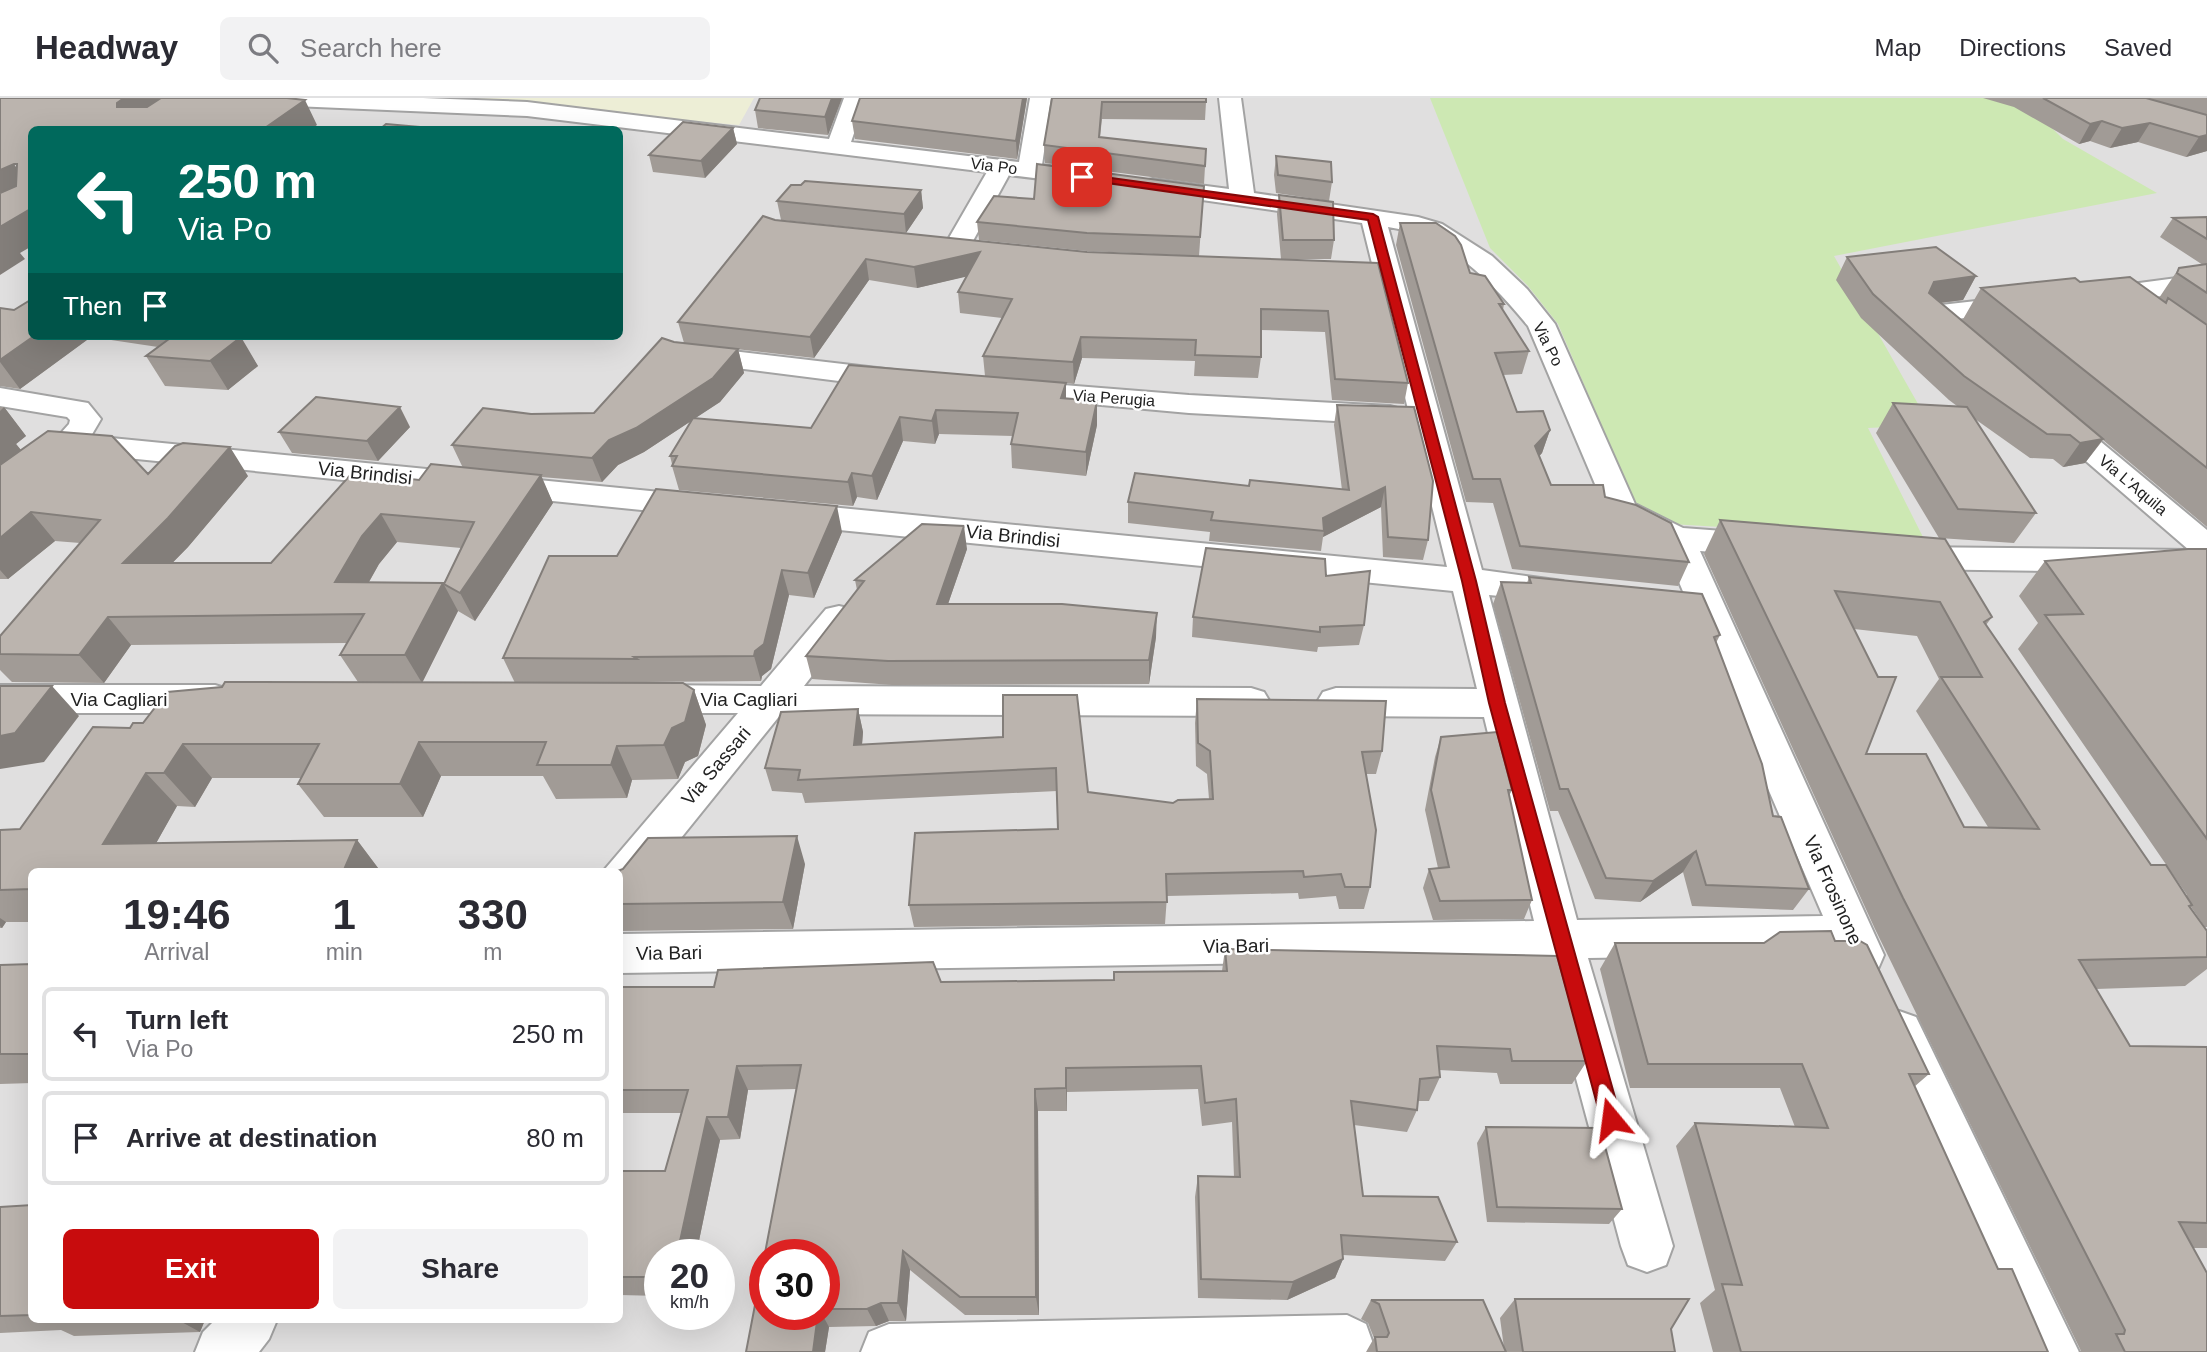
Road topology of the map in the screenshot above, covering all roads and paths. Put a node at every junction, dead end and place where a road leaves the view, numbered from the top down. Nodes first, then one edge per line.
1 (270, 98) edge
2 (855, 98) edge
3 (1041, 98) edge
4 (1230, 98) edge
5 (444, 104) junction
6 (419, 123) dead end
7 (837, 148) junction
8 (1002, 167) junction
9 (1029, 170) junction
10 (1109, 180) edge
11 (1135, 184) edge
12 (1242, 198) junction
13 (1373, 217) junction
14 (981, 252) edge
15 (2207, 282) edge
16 (2116, 294) junction
17 (2146, 317) edge
18 (1964, 341) edge
19 (681, 354) edge
20 (924, 382) edge
21 (990, 389) edge
22 (0, 397) edge
23 (2038, 404) edge
24 (1423, 417) junction
25 (1678, 538) junction
26 (1797, 548) edge
27 (2207, 548) edge
28 (1880, 555) edge
29 (1934, 560) junction
30 (2207, 562) edge
31 (1469, 581) junction
32 (1587, 592) edge
33 (1957, 594) edge
34 (839, 618) edge
35 (0, 699) edge
36 (248, 699) edge
37 (606, 699) edge
38 (772, 699) junction
39 (1497, 703) junction
40 (623, 878) edge
41 (1853, 935) junction
42 (1561, 941) junction
43 (623, 954) edge
44 (1647, 1247) dead end
45 (247, 1323) edge
46 (1347, 1348) edge
47 (223, 1352) edge
48 (889, 1352) edge
49 (2051, 1352) edge

1 - 5 street, Via Po
2 - 7 street
3 - 9 street
4 - 12 street
5 - 6 street
5 - 7 street, Via Po
7 - 8 street, Via Po
8 - 9 street, Via Po
8 - 14 street
9 - 10 street, Via Po
11 - 12 street, Via Po
12 - 13 street, Via Po
13 - 24 street
13 - 25 street, Via Po
15 - 16 street
16 - 17 street
16 - 18 street
19 - 20 street
21 - 24 street, Via Perugia
22 - 31 street, Via Brindisi
23 - 27 street, Via L'Aquila
24 - 31 street
25 - 26 street
25 - 41 street, Via Frosinone
28 - 29 street
29 - 30 street
29 - 33 street
31 - 32 street, Via Brindisi
31 - 39 street
34 - 38 street, Via Sassari
35 - 36 street, Via Cagliari
37 - 38 street, Via Cagliari
38 - 39 street, Via Cagliari
38 - 40 street, Via Sassari
39 - 42 street
41 - 42 street, Via Bari
41 - 49 street, Via Frosinone
42 - 43 street, Via Bari
42 - 44 street
45 - 47 street
46 - 48 street

